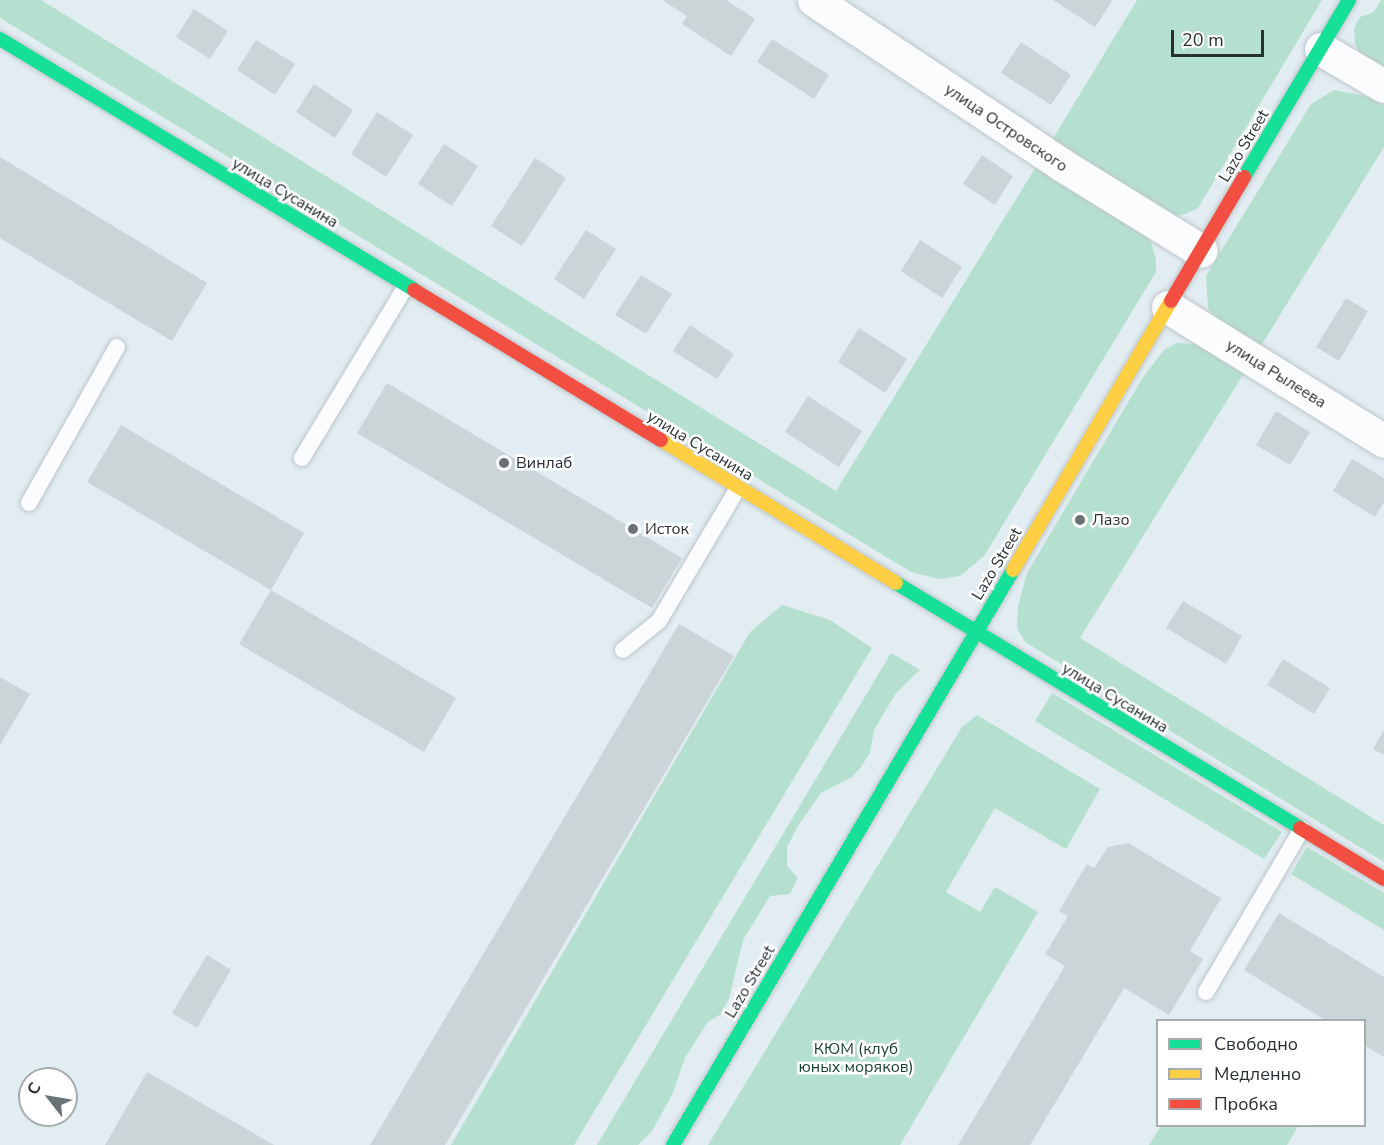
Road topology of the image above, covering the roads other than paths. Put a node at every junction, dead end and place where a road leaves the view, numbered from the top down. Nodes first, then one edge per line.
1 (814, 0) edge
2 (1349, 0) edge
3 (0, 39) edge
4 (1320, 49) junction
5 (1384, 86) edge
6 (1201, 251) junction
7 (406, 286) junction
8 (1168, 307) junction
9 (117, 347) dead end
10 (1384, 441) edge
11 (302, 458) dead end
12 (738, 488) junction
13 (29, 503) dead end
14 (976, 631) junction
15 (623, 650) dead end
16 (1302, 830) junction
17 (1384, 879) edge
18 (1206, 992) dead end
19 (673, 1145) edge

1 - 6 street, улица Островского
2 - 4 street, Lazo Street
3 - 7 street, улица Сусанина
4 - 5 street
4 - 6 street, Lazo Street
6 - 8 street, Lazo Street
7 - 11 lane
7 - 12 street, улица Сусанина
8 - 10 street, улица Рылеева
8 - 14 street, Lazo Street
9 - 13 lane
12 - 14 street, улица Сусанина
12 - 15 lane
14 - 16 street, улица Сусанина
14 - 19 street, Lazo Street
16 - 17 street, улица Сусанина
16 - 18 lane

